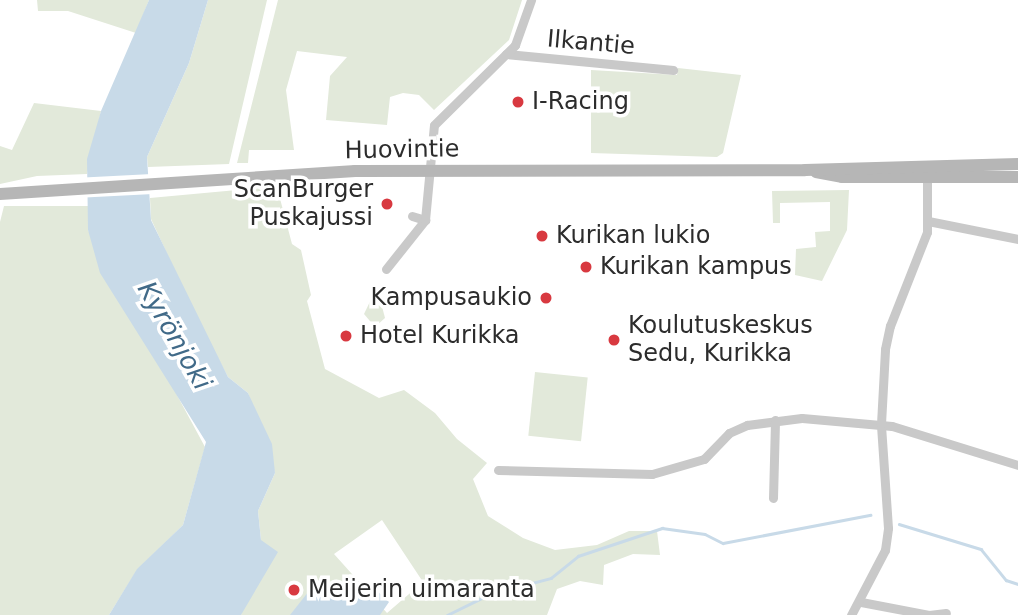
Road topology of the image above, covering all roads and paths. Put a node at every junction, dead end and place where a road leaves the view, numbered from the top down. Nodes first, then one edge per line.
1 (531, 0) edge
2 (506, 54) junction
3 (673, 70) dead end
4 (1018, 164) edge
5 (429, 170) junction
6 (927, 171) junction
7 (1018, 177) edge
8 (0, 194) edge
9 (412, 216) dead end
10 (425, 220) junction
11 (928, 221) junction
12 (1018, 239) edge
13 (386, 269) dead end
14 (775, 420) junction
15 (881, 424) junction
16 (1018, 465) edge
17 (498, 470) dead end
18 (773, 498) dead end
19 (861, 602) junction
20 (946, 613) dead end
21 (851, 615) edge

1 - 2 street
2 - 3 street, Ilkantie
2 - 5 street
4 - 6 main road, Huovintie
5 - 6 main road, Huovintie
5 - 8 main road, Huovintie
5 - 10 street
6 - 7 main road, Huovintie
6 - 11 street
9 - 10 street
10 - 13 street
11 - 12 street
11 - 15 street
14 - 15 street
14 - 17 street
14 - 18 street
15 - 16 street
15 - 19 street
19 - 20 street
19 - 21 street

